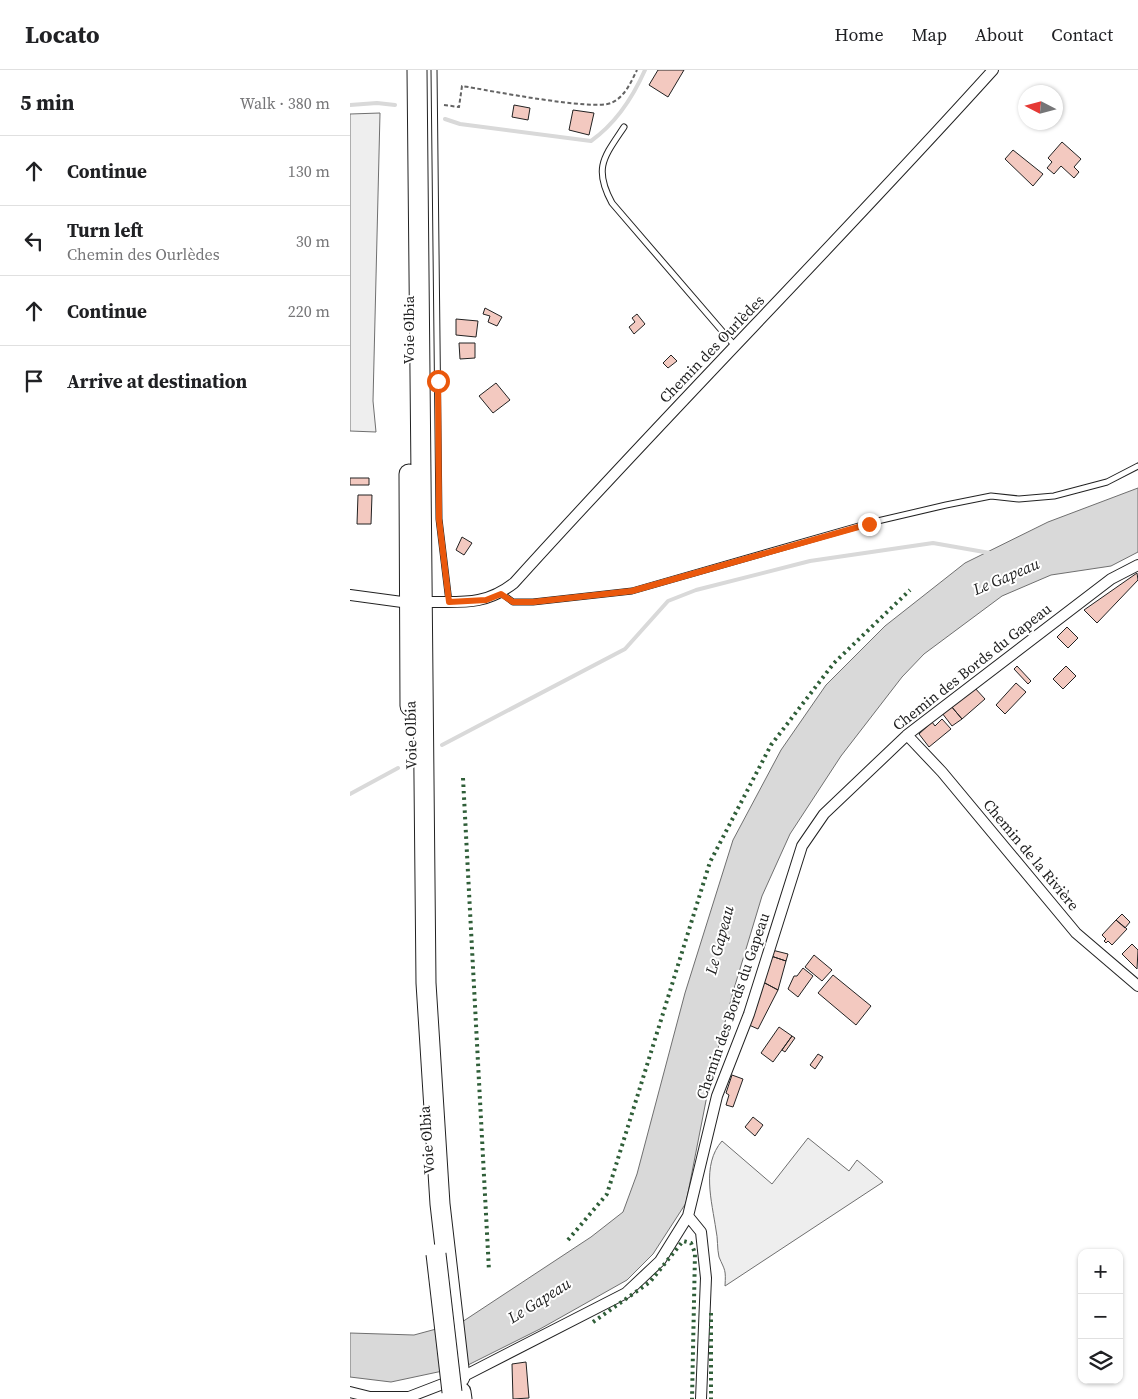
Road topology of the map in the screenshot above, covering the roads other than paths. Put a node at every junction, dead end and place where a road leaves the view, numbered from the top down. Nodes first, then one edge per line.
1 (406, 70) edge
2 (417, 70) edge
3 (434, 70) edge
4 (993, 70) edge
5 (624, 127) dead end
6 (735, 346) junction
7 (1138, 466) edge
8 (1138, 565) edge
9 (501, 594) junction
10 (350, 595) edge
11 (402, 602) dead end
12 (430, 602) dead end
13 (449, 602) junction
14 (907, 735) junction
15 (1138, 986) edge
16 (688, 1216) junction
17 (441, 1253) junction
18 (350, 1392) edge
19 (457, 1396) edge
20 (701, 1399) edge

1 - 17 highway, Voie Olbia
2 - 17 highway, Voie Olbia
3 - 13 lane
4 - 6 street, Chemin des Ourlèdes
5 - 6 lane
6 - 9 street, Chemin des Ourlèdes
7 - 9 lane
8 - 14 street, Chemin des Bords du Gapeau
9 - 13 street, Chemin des Ourlèdes
10 - 11 street
12 - 13 street, Chemin des Ourlèdes
14 - 15 street, Chemin de la Rivière
14 - 16 street, Chemin des Bords du Gapeau
16 - 18 street, Chemin des Bords du Gapeau
16 - 20 street
17 - 19 highway, Voie Olbia

